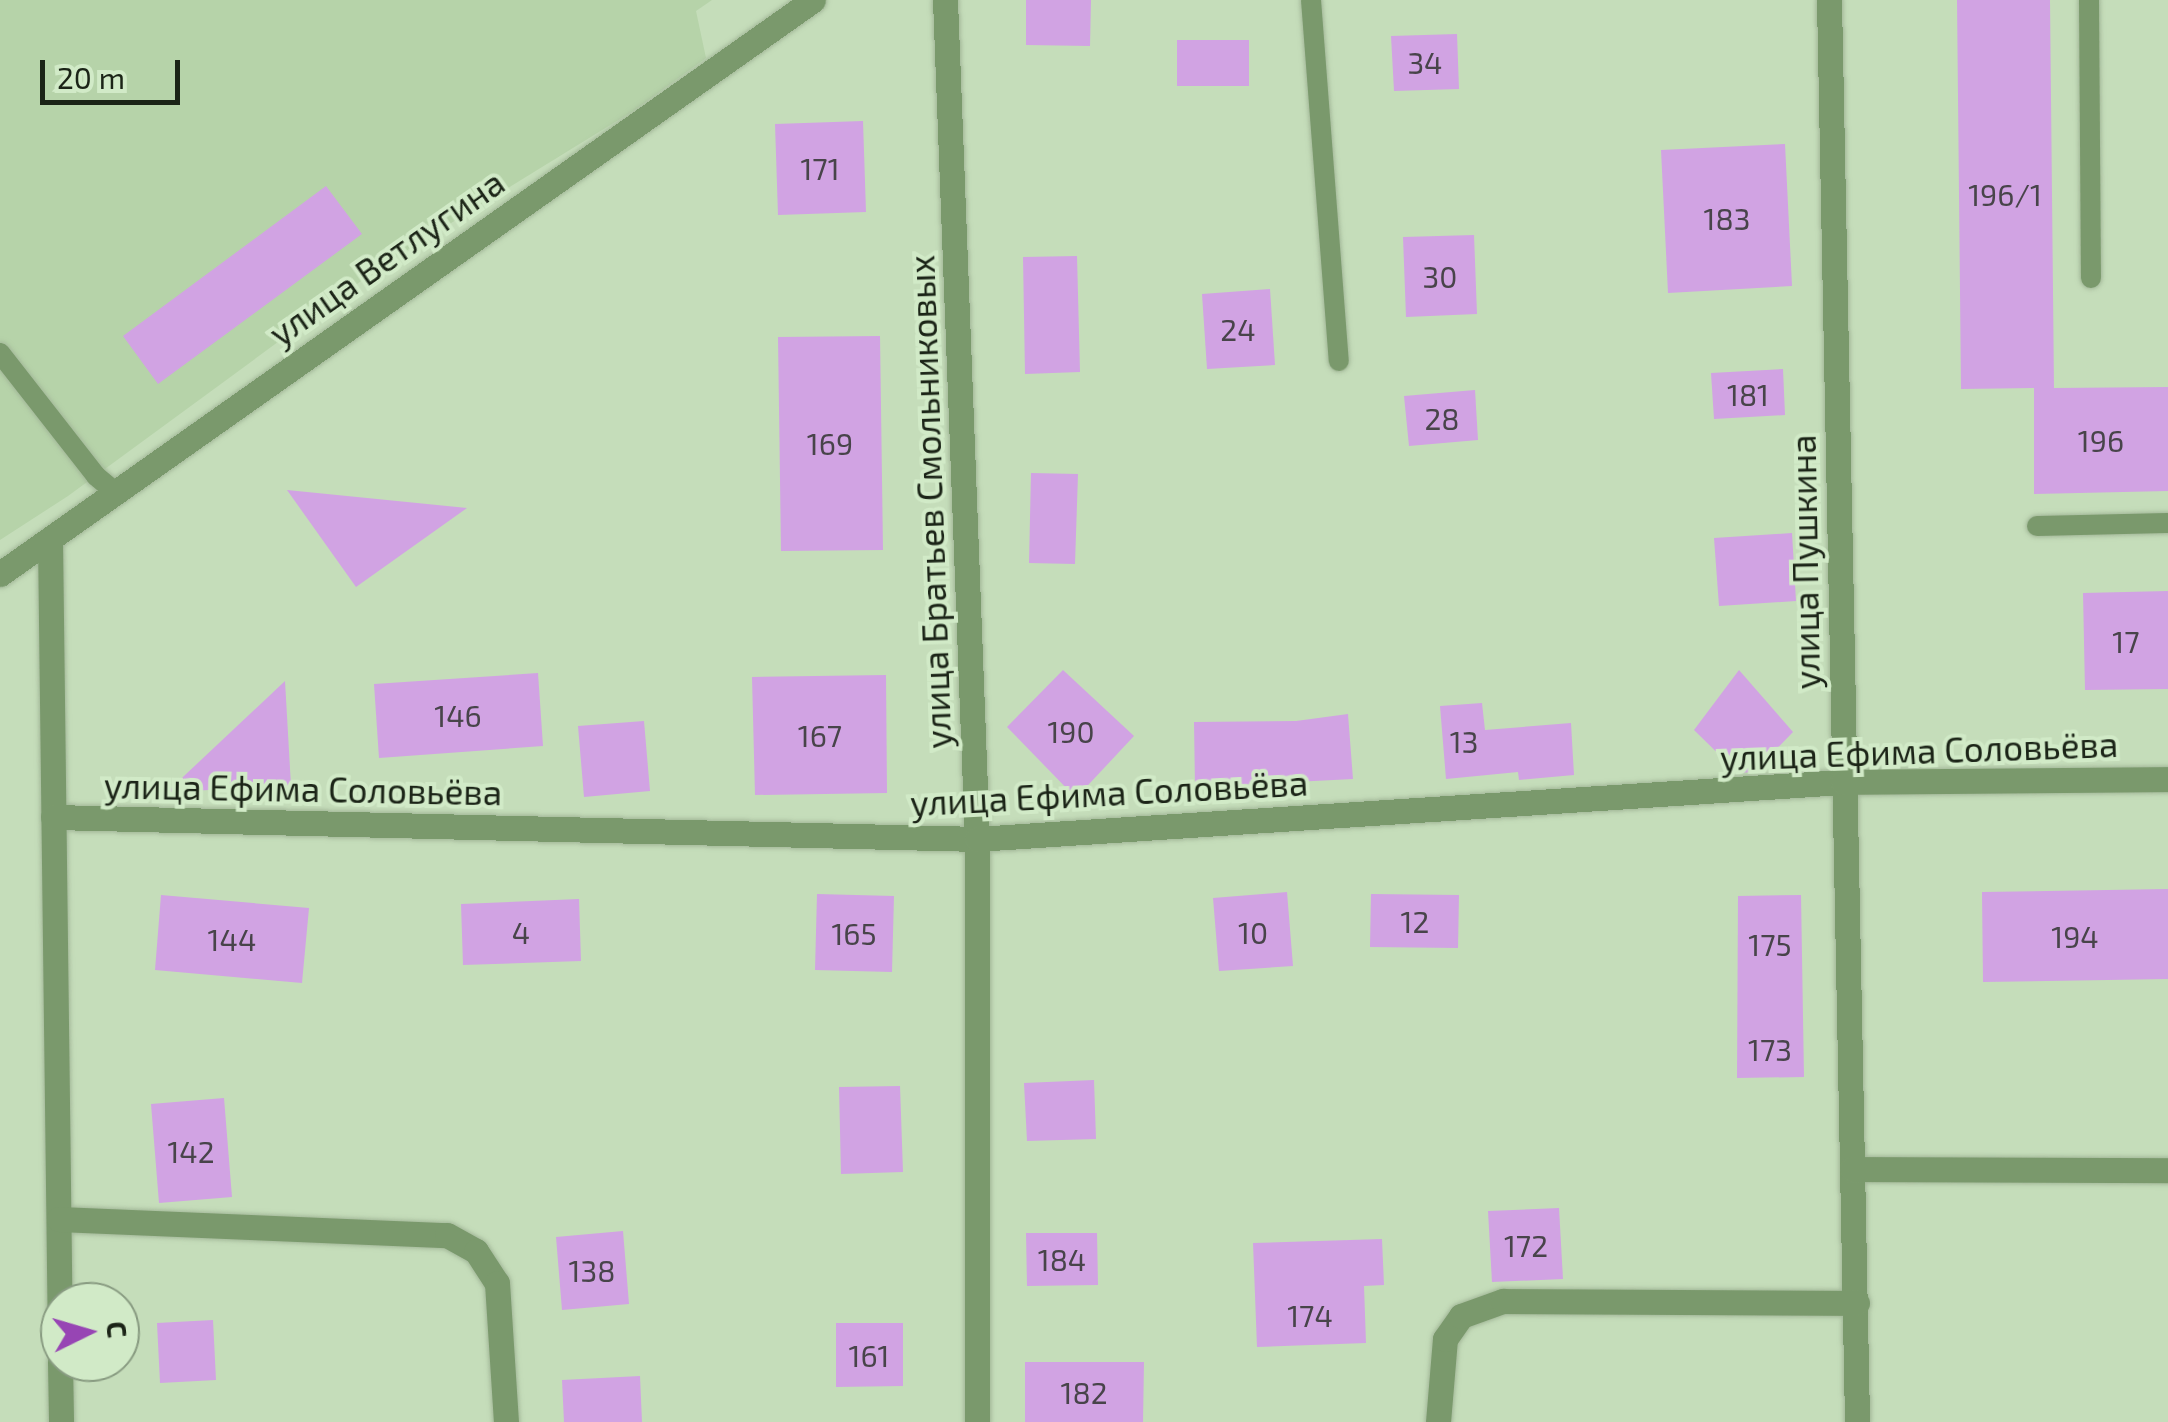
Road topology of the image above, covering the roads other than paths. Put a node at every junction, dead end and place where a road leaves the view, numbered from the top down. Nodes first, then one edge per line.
1 (813, 0) edge
2 (945, 0) edge
3 (1311, 0) edge
4 (1829, 0) edge
5 (2089, 0) edge
6 (2091, 278) dead end
7 (0, 353) edge
8 (1340, 361) dead end
9 (114, 491) junction
10 (2168, 523) edge
11 (2037, 526) dead end
12 (50, 539) junction
13 (0, 574) edge
14 (2168, 778) edge
15 (1842, 782) junction
16 (53, 817) junction
17 (977, 839) junction
18 (1852, 1169) junction
19 (2168, 1170) edge
20 (59, 1219) junction
21 (60, 1282) edge
22 (1857, 1304) junction
23 (60, 1382) edge
24 (61, 1422) edge
25 (506, 1422) edge
26 (977, 1422) edge
27 (1438, 1422) edge
28 (1858, 1422) edge

1 - 9 street, улица Ветлугина
2 - 17 street, улица Братьев Смольниковых
3 - 8 lane
4 - 15 street, улица Пушкина
5 - 6 lane
7 - 9 lane
9 - 12 street, улица Ветлугина
10 - 11 lane
12 - 13 street, улица Ветлугина
12 - 16 street
14 - 15 street, улица Ефима Соловьёва
15 - 17 street, улица Ефима Соловьёва
15 - 18 street, улица Пушкина
16 - 17 street, улица Ефима Соловьёва
16 - 20 street
17 - 26 street, улица Братьев Смольниковых
18 - 19 street
18 - 22 street, улица Пушкина
20 - 21 street
20 - 25 street
22 - 27 street
22 - 28 street, улица Пушкина
23 - 24 street

